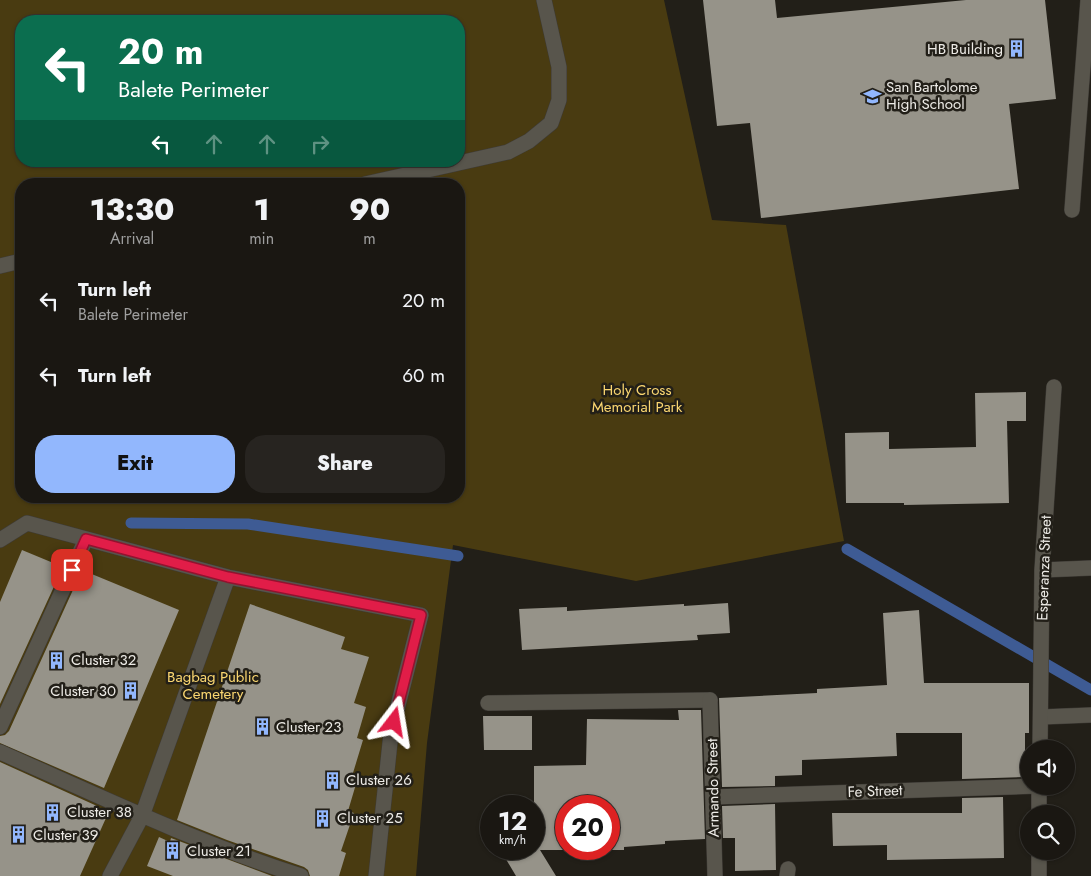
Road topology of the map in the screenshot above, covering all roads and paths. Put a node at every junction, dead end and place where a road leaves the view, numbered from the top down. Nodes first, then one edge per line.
1 (544, 0) edge
2 (1088, 0) edge
3 (465, 162) edge
4 (440, 167) edge
5 (391, 178) edge
6 (1072, 210) dead end
7 (15, 262) edge
8 (0, 266) edge
9 (1054, 387) dead end
10 (86, 539) junction
11 (0, 540) edge
12 (1091, 568) edge
13 (1042, 570) junction
14 (228, 577) junction
15 (488, 703) dead end
16 (1091, 715) edge
17 (1041, 717) junction
18 (0, 726) edge
19 (1040, 740) edge
20 (0, 752) edge
21 (1020, 787) edge
22 (713, 797) junction
23 (142, 816) junction
24 (1039, 860) edge
25 (110, 876) edge
26 (301, 876) edge
27 (376, 876) edge
28 (715, 876) edge
29 (1039, 876) edge

1 - 3 street
2 - 6 street
4 - 5 street
7 - 8 street
9 - 13 street, Esperanza Street
10 - 11 street
10 - 14 street
10 - 18 street
12 - 13 street
13 - 17 street, Esperanza Street
14 - 23 street
14 - 27 street
15 - 22 street, Armando Street
16 - 17 street
17 - 19 street, Esperanza Street
20 - 23 street
21 - 22 street, Fe Street
22 - 28 street, Armando Street
23 - 25 street
23 - 26 street
24 - 29 street

